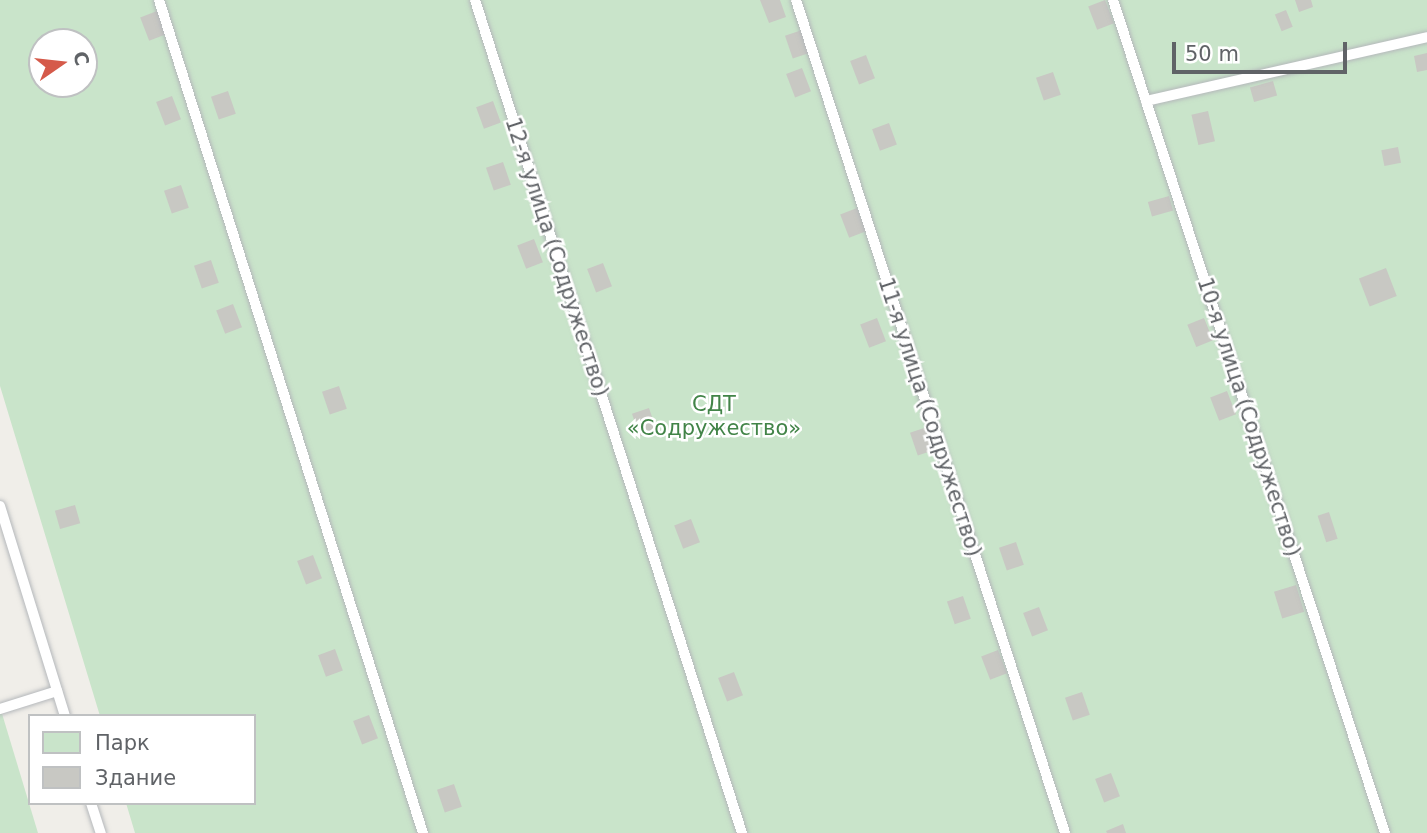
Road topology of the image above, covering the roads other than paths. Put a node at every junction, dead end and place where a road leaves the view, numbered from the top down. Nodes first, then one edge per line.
1 (159, 0) edge
2 (475, 0) edge
3 (796, 0) edge
4 (1113, 0) edge
5 (1427, 37) edge
6 (1146, 101) junction
7 (0, 506) edge
8 (57, 691) junction
9 (0, 709) edge
10 (64, 714) edge
11 (93, 805) edge
12 (101, 833) edge
13 (423, 833) edge
14 (742, 833) edge
15 (1065, 833) edge
16 (1385, 833) edge

1 - 13 lane
2 - 14 lane, 12-я улица (Содружество)
3 - 15 lane, 11-я улица (Содружество)
4 - 6 lane, 10-я улица (Содружество)
5 - 6 lane
6 - 16 lane, 10-я улица (Содружество)
7 - 8 lane
8 - 9 lane
8 - 10 lane
11 - 12 lane

